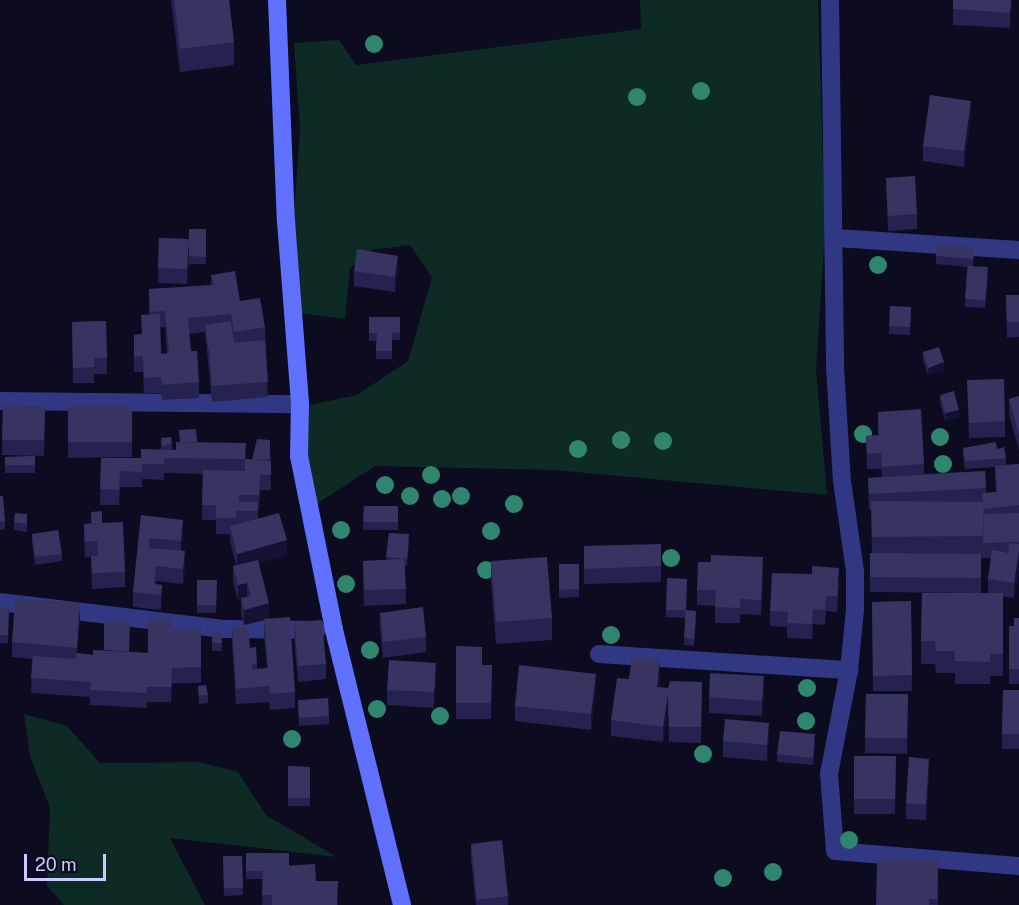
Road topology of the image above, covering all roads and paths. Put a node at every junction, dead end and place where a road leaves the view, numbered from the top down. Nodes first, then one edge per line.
1 (277, 0) edge
2 (830, 0) edge
3 (836, 238) junction
4 (1019, 250) edge
5 (0, 401) edge
6 (300, 404) junction
7 (0, 602) edge
8 (334, 630) junction
9 (599, 654) dead end
10 (849, 670) junction
11 (1019, 866) edge
12 (402, 905) edge

1 - 6 street
2 - 3 street
3 - 4 street
3 - 10 street
5 - 6 street
6 - 8 street
7 - 8 street
8 - 12 street
9 - 10 street
10 - 11 street

